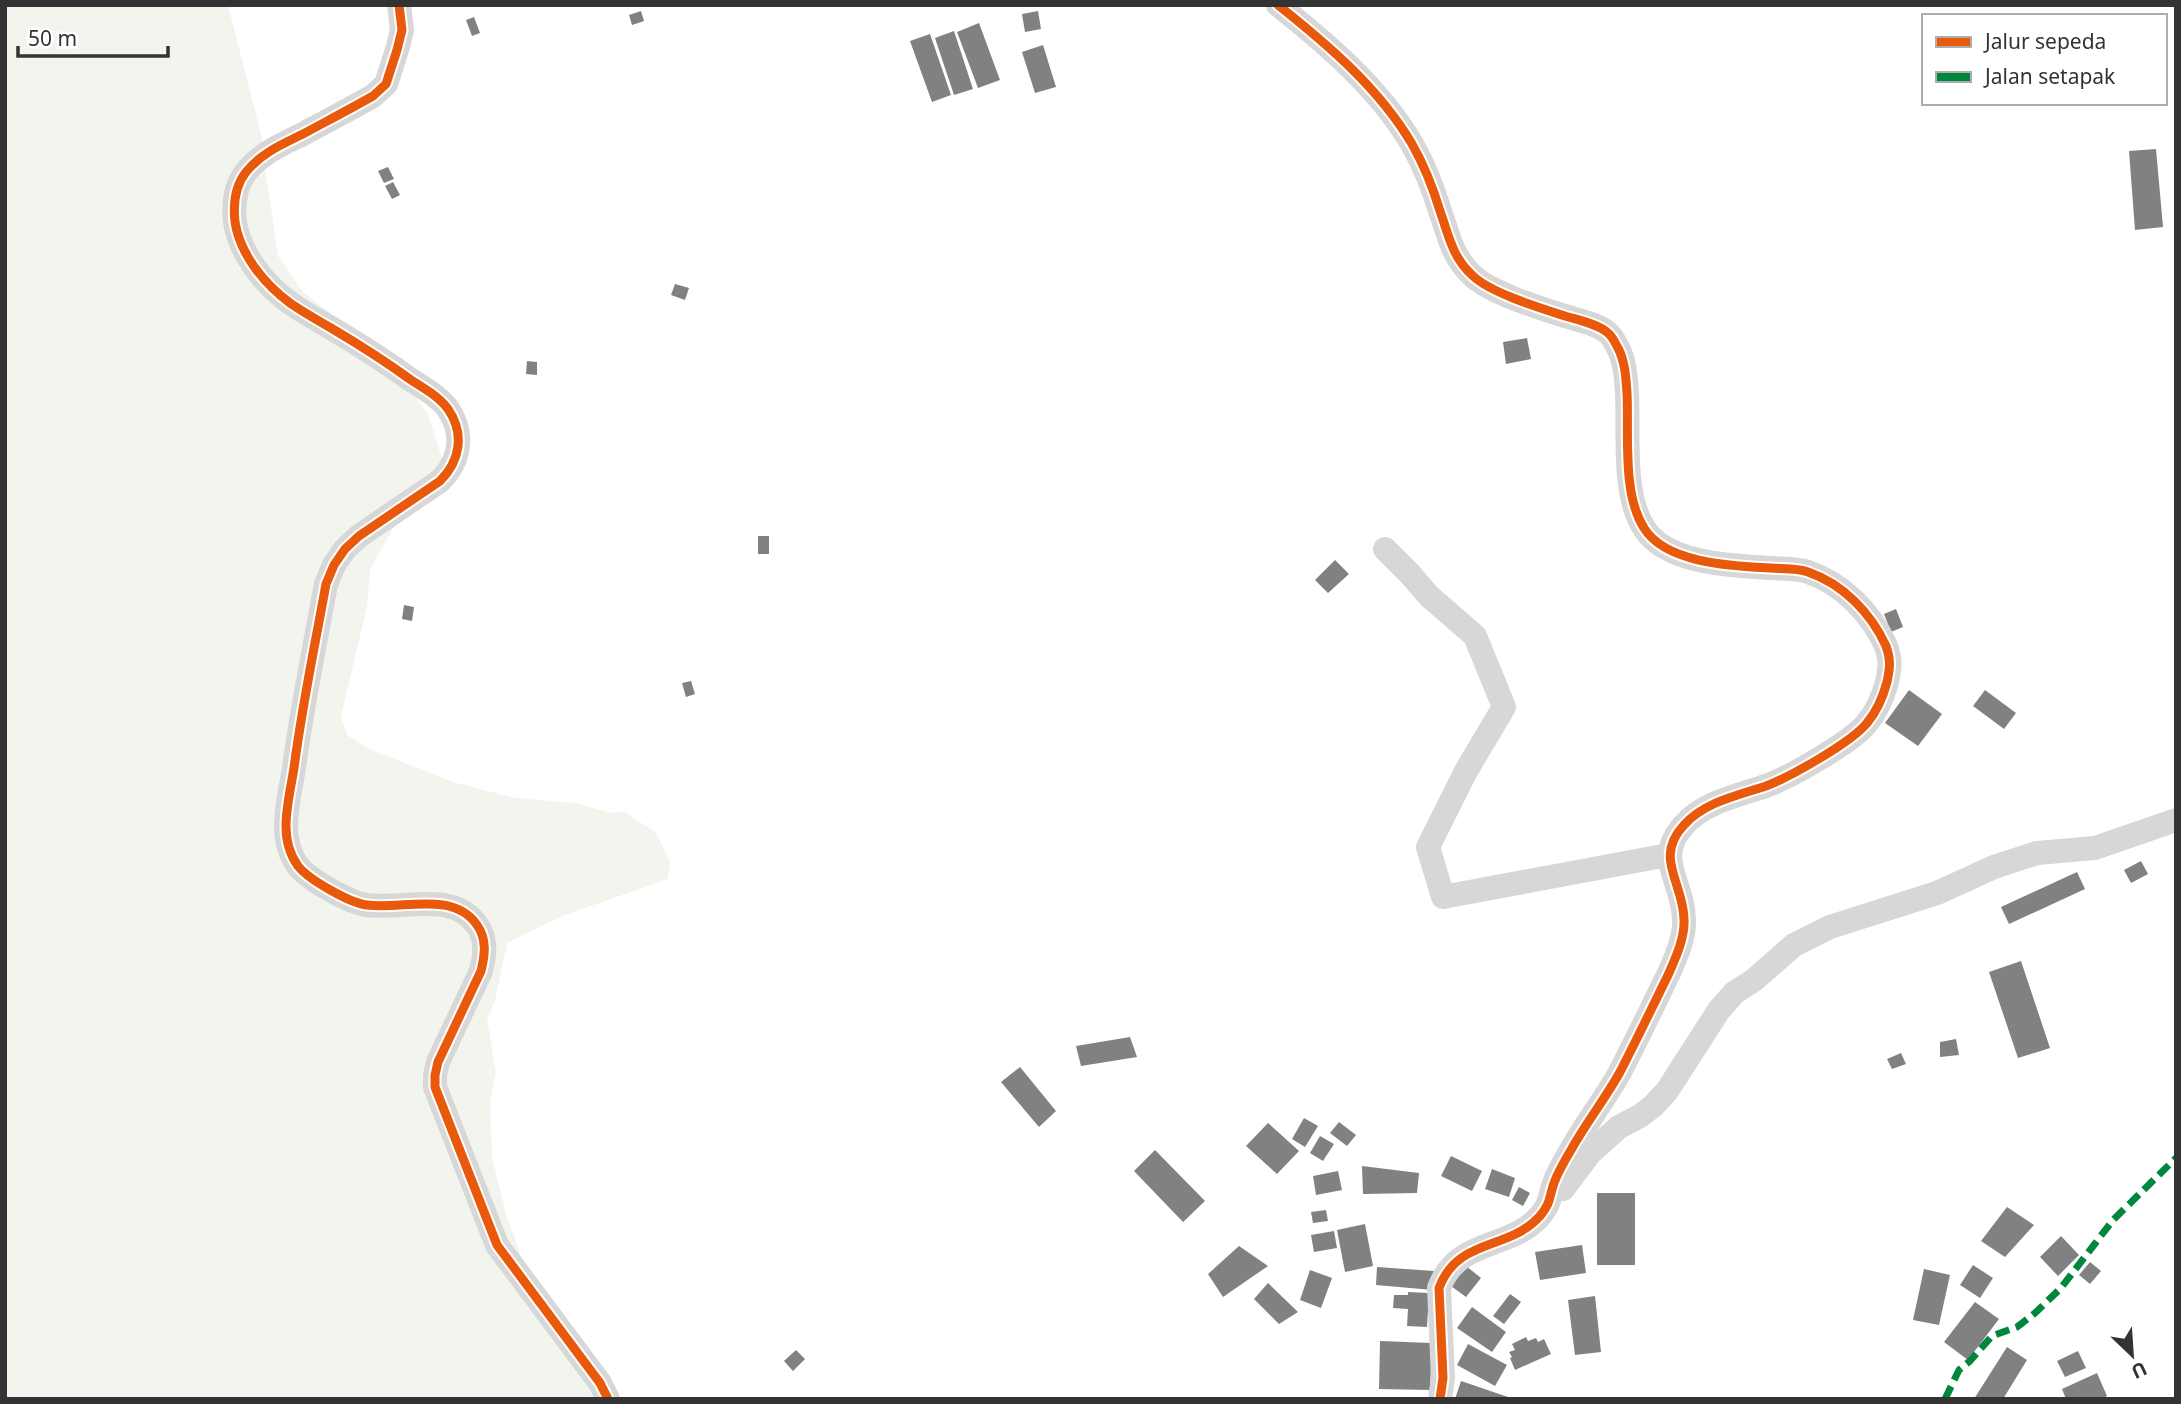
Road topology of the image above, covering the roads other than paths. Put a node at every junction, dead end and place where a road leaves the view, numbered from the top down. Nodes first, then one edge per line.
1 (399, 5) edge
2 (1278, 5) edge
3 (1385, 549) dead end
4 (2176, 820) edge
5 (1668, 855) junction
6 (1551, 1200) junction
7 (608, 1399) edge
8 (1440, 1399) edge

1 - 7 street
2 - 5 street
3 - 5 street
4 - 6 street
5 - 6 street
6 - 8 street

